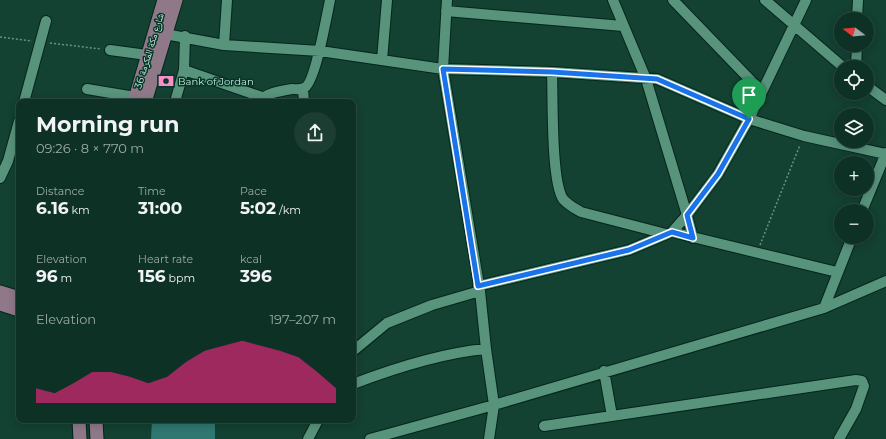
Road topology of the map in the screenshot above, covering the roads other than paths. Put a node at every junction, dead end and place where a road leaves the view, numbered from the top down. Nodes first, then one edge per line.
1 (164, 0) edge
2 (176, 0) edge
3 (227, 0) edge
4 (330, 0) edge
5 (387, 0) edge
6 (447, 0) edge
7 (613, 0) edge
8 (765, 0) edge
9 (806, 0) edge
10 (858, 0) edge
11 (676, 1) edge
12 (446, 11) junction
13 (857, 12) edge
14 (46, 21) dead end
15 (623, 26) junction
16 (794, 26) junction
17 (165, 34) junction
18 (185, 36) junction
19 (224, 45) junction
20 (110, 50) road end
21 (320, 51) junction
22 (147, 55) junction
23 (382, 60) junction
24 (835, 60) edge
25 (443, 69) junction
26 (184, 70) junction
27 (552, 72) junction
28 (646, 79) junction
29 (303, 89) junction
30 (87, 90) dead end
31 (761, 91) junction
32 (874, 91) edge
33 (25, 99) edge
34 (133, 99) edge
35 (138, 99) edge
36 (138, 99) edge
37 (176, 99) edge
38 (257, 99) edge
39 (262, 99) edge
40 (304, 99) edge
41 (886, 100) edge
42 (749, 119) junction
43 (16, 132) edge
44 (886, 154) edge
45 (0, 178) edge
46 (865, 204) edge
47 (687, 215) junction
48 (669, 233) junction
49 (693, 238) junction
50 (849, 244) edge
51 (837, 272) junction
52 (886, 281) edge
53 (479, 289) junction
54 (0, 292) edge
55 (16, 297) edge
56 (0, 304) edge
57 (824, 308) junction
58 (16, 309) edge
59 (356, 349) edge
60 (486, 349) junction
61 (604, 371) junction
62 (356, 383) edge
63 (494, 405) junction
64 (612, 416) junction
65 (79, 423) edge
66 (96, 423) edge
67 (308, 423) edge
68 (316, 423) edge
69 (544, 426) dead end
70 (80, 439) edge
71 (97, 439) edge
72 (300, 439) edge
73 (308, 439) edge
74 (370, 439) edge
75 (489, 439) edge
76 (840, 439) edge

1 - 22 main road, شارع مكة المكرمة 36
2 - 17 main road, شارع مكة المكرمة 36
3 - 19 street
4 - 21 street
5 - 23 street
6 - 12 street
7 - 15 street
8 - 16 street
9 - 16 street
10 - 13 street
11 - 31 street
12 - 15 street
12 - 25 street
14 - 33 street
15 - 28 street
16 - 24 street
16 - 31 street
17 - 18 street
17 - 36 main road, شارع مكة المكرمة 36
18 - 19 street
18 - 26 street
19 - 21 street
20 - 22 street
21 - 23 street
21 - 29 street
22 - 35 main road, شارع مكة المكرمة 36
23 - 25 street
25 - 27 street
25 - 53 street
26 - 37 street
26 - 38 street
27 - 28 street
27 - 48 street
28 - 42 street
28 - 47 street
29 - 39 street
29 - 40 street
30 - 34 street
31 - 42 street
32 - 41 street
42 - 44 street
42 - 47 street
43 - 45 street
44 - 46 street
47 - 48 street
47 - 49 street
48 - 49 street
48 - 53 street
49 - 51 street
50 - 51 street
51 - 57 street
52 - 57 street
53 - 59 street
53 - 60 street
54 - 55 main road
56 - 58 main road
57 - 61 street
60 - 62 street
60 - 63 street
61 - 63 street
61 - 64 street
63 - 74 street
63 - 75 street
64 - 69 street
64 - 76 street
65 - 70 main road
66 - 71 main road
67 - 72 street
68 - 73 street

